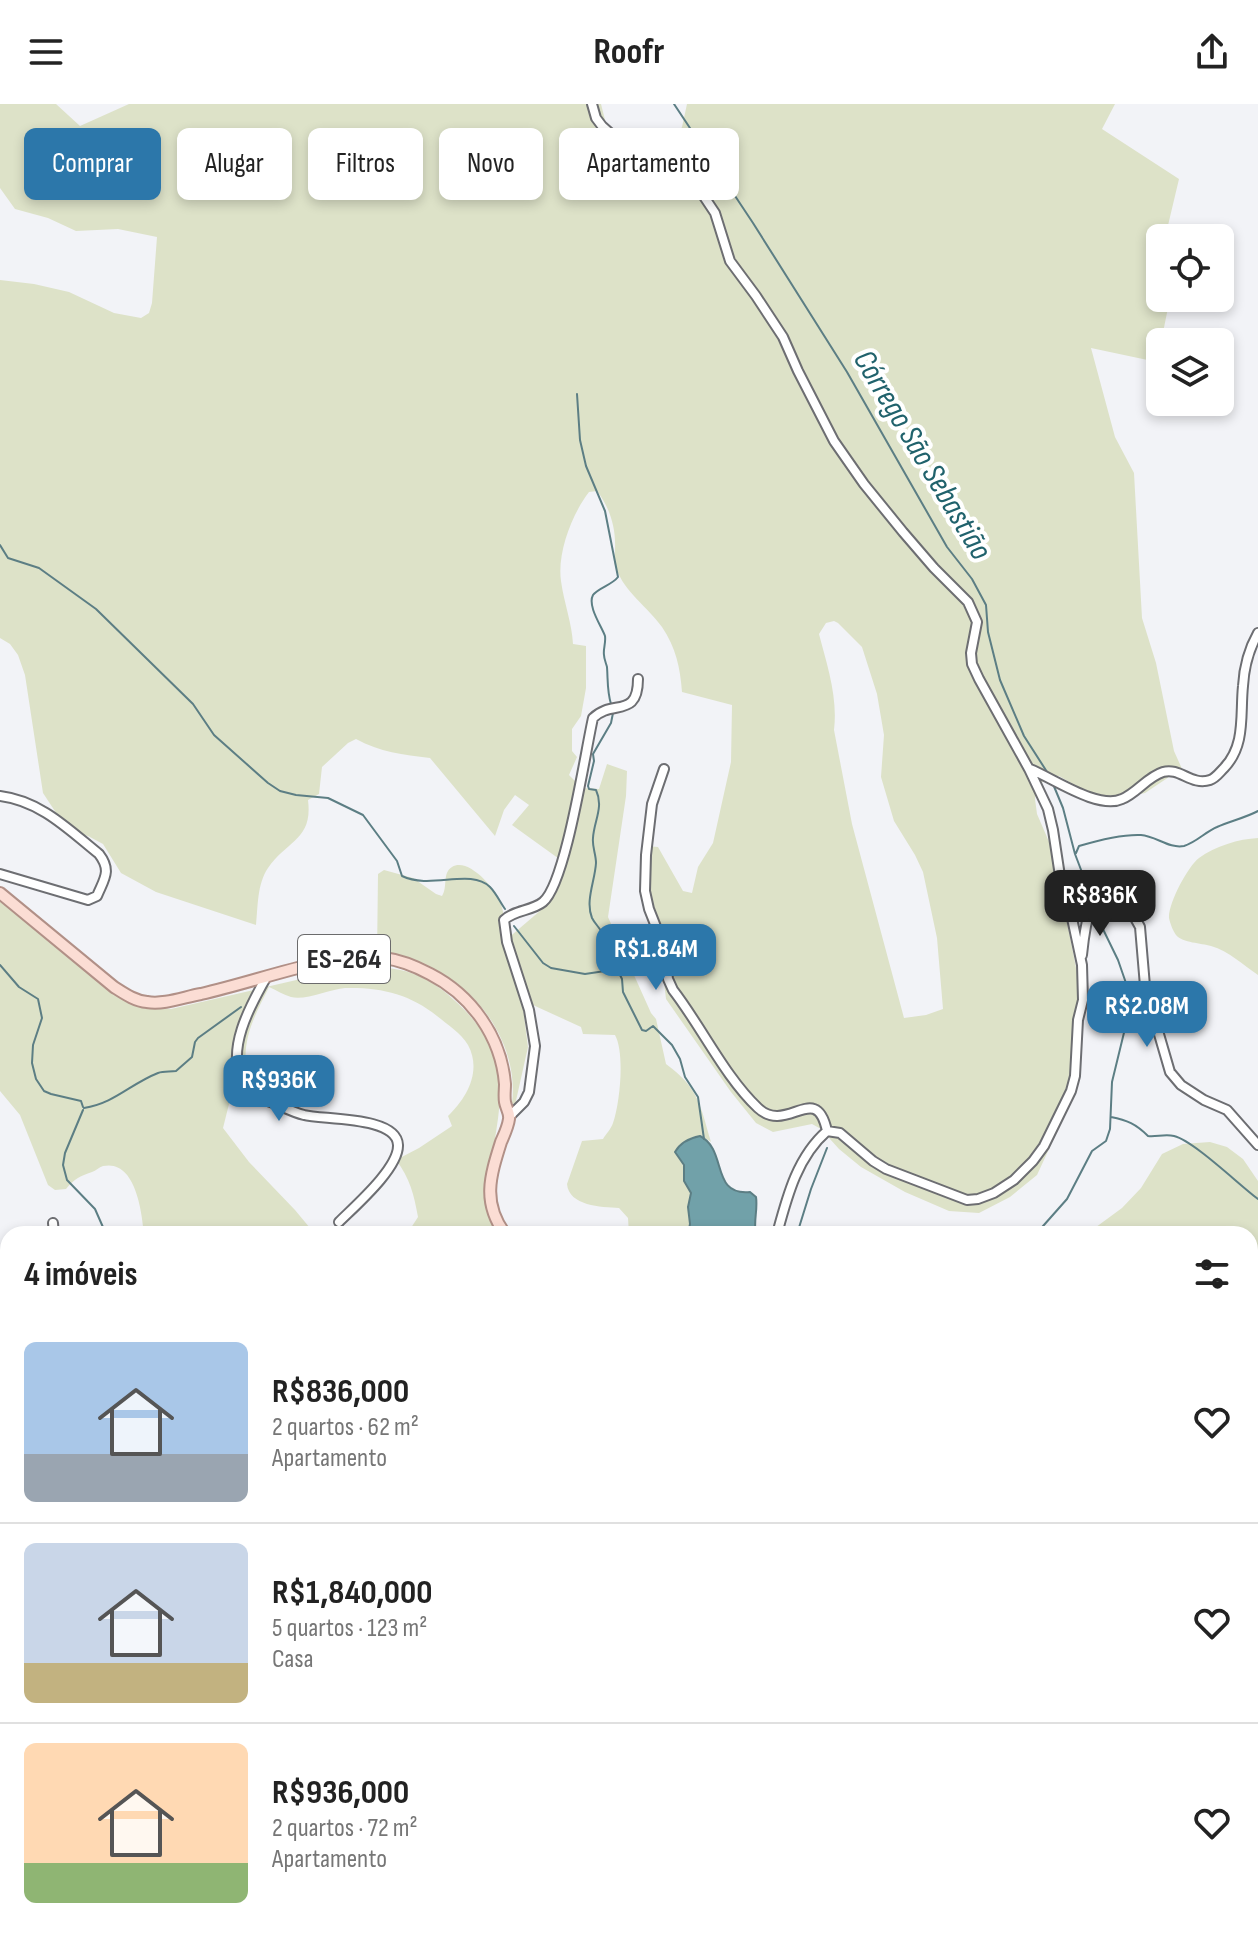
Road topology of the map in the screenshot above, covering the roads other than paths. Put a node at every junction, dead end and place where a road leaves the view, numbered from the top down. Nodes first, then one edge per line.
1 (592, 104) edge
2 (1258, 633) edge
3 (638, 679) dead end
4 (664, 769) dead end
5 (1029, 769) junction
6 (0, 796) edge
7 (0, 874) edge
8 (0, 893) edge
9 (1082, 965) junction
10 (267, 976) junction
11 (509, 1117) junction
12 (827, 1131) junction
13 (1258, 1145) edge
14 (339, 1222) dead end
15 (53, 1223) dead end
16 (53, 1226) edge
17 (501, 1226) edge
18 (780, 1226) edge

1 - 5 street
2 - 5 street
3 - 11 street
4 - 12 street
5 - 9 street
6 - 7 street
8 - 10 main road, ES-264
9 - 12 street
9 - 13 street
10 - 11 main road, ES-264
10 - 14 street
11 - 17 main road, ES-264
12 - 18 street
15 - 16 street

